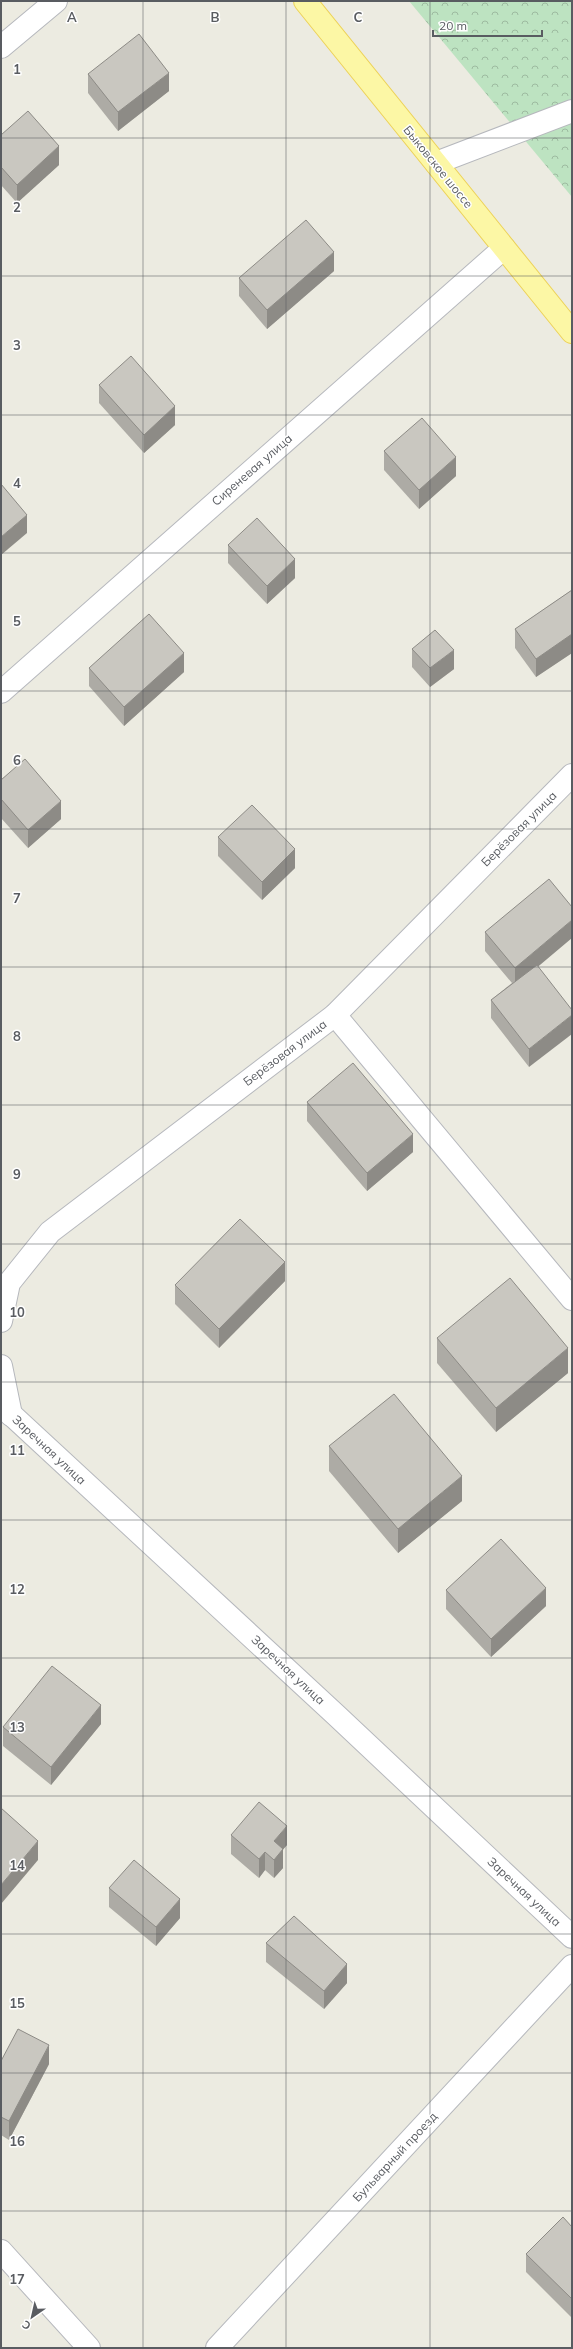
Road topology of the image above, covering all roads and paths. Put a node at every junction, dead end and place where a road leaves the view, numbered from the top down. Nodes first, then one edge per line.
1 (56, 1) edge
2 (305, 1) edge
3 (1, 47) edge
4 (572, 111) edge
5 (436, 163) junction
6 (504, 248) junction
7 (572, 332) edge
8 (1, 692) edge
9 (572, 775) edge
10 (335, 1015) junction
11 (572, 1299) edge
12 (1, 1321) edge
13 (1, 1366) edge
14 (6, 1410) edge
15 (572, 1937) edge
16 (572, 1966) edge
17 (1, 2251) edge
18 (89, 2348) edge
19 (217, 2348) edge

1 - 3 street
2 - 5 main road, Быковское шоссе
4 - 5 street
5 - 6 main road, Быковское шоссе
6 - 7 main road, Быковское шоссе
6 - 8 street, Сиреневая улица
9 - 10 street, Берёзовая улица
10 - 11 street
10 - 12 street, Берёзовая улица
13 - 14 street
14 - 15 street, Заречная улица
16 - 19 street, Бульварный проезд
17 - 18 street

